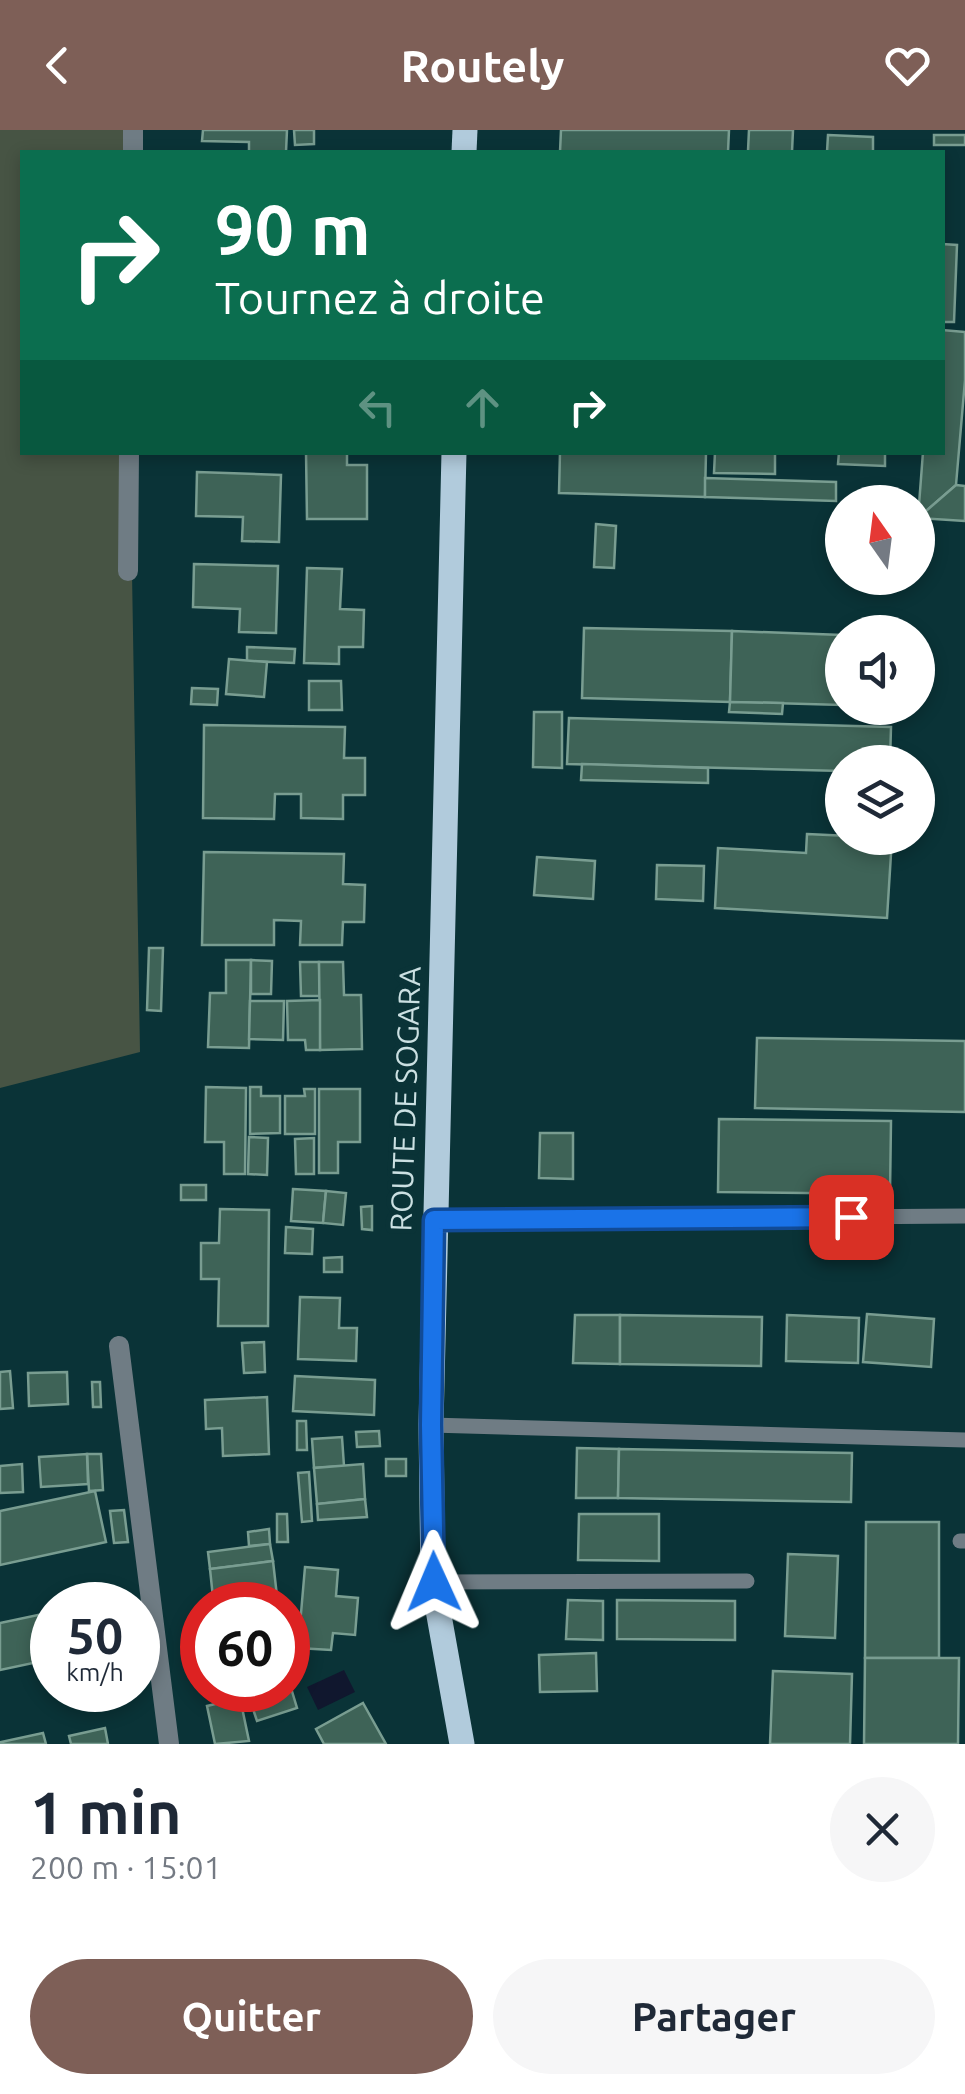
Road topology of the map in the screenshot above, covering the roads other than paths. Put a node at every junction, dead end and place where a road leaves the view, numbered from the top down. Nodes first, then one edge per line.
1 (130, 455) edge
2 (454, 455) edge
3 (128, 571) dead end
4 (965, 1216) edge
5 (434, 1220) junction
6 (119, 1346) dead end
7 (431, 1425) junction
8 (965, 1440) edge
9 (747, 1581) dead end
10 (434, 1582) junction
11 (169, 1744) edge
12 (462, 1744) edge

1 - 3 street
2 - 5 main road, ROUTE DE SOGARA
4 - 5 lane
5 - 7 main road, ROUTE DE SOGARA
6 - 11 street
7 - 8 lane
7 - 10 main road, ROUTE DE SOGARA
9 - 10 lane
10 - 12 main road, ROUTE DE SOGARA

